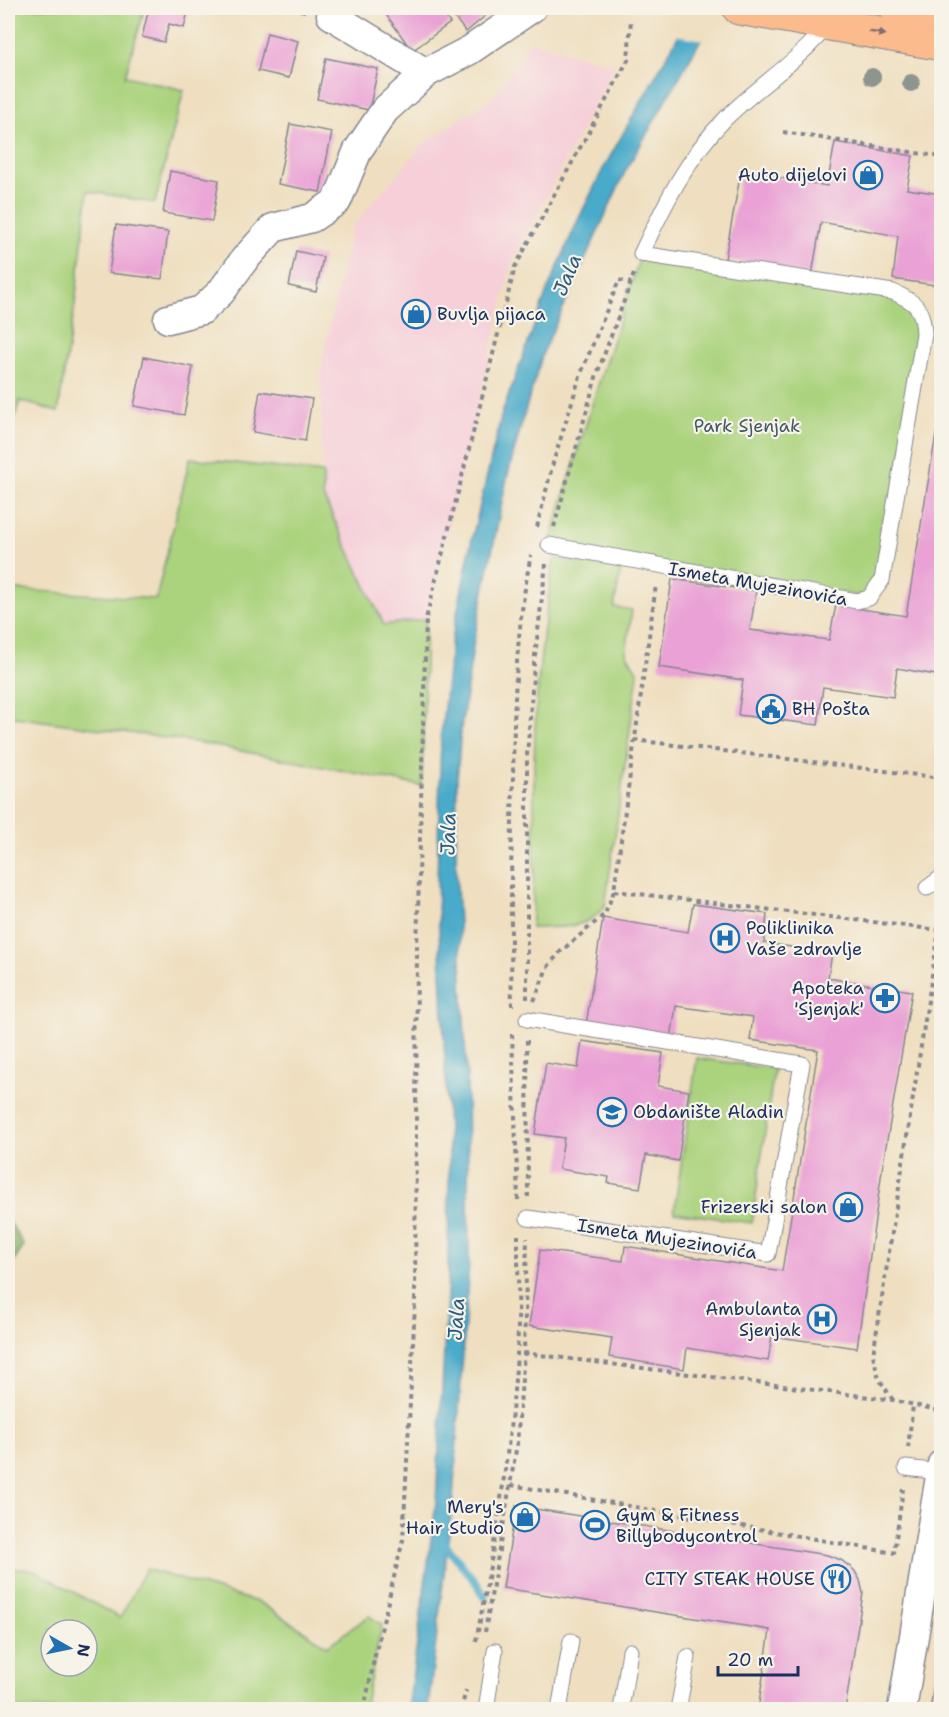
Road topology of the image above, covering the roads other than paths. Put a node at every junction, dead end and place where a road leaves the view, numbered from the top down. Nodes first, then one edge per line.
1 (532, 8) edge
2 (739, 8) edge
3 (896, 8) edge
4 (331, 15) dead end
5 (942, 15) edge
6 (823, 17) edge
7 (942, 44) edge
8 (426, 73) junction
9 (168, 319) dead end
10 (549, 545) road end
11 (942, 877) edge
12 (927, 888) dead end
13 (519, 1016) road end
14 (522, 1218) road end
15 (906, 1468) dead end
16 (941, 1468) edge
17 (938, 1506) edge
18 (572, 1641) dead end
19 (495, 1651) dead end
20 (630, 1651) dead end
21 (688, 1657) dead end
22 (486, 1710) edge
23 (559, 1710) edge
24 (621, 1710) edge
25 (678, 1710) edge
26 (902, 1710) edge

1 - 8 street
2 - 6 main road
3 - 5 main road
4 - 8 street
6 -> 7 main road
6 - 10 lane, Ismeta Mujezinovića
8 - 9 street
11 - 12 lane
13 - 14 lane, Ismeta Mujezinovića
15 - 16 lane
16 - 17 street
17 - 26 street
18 - 23 lane
19 - 22 lane
20 - 24 lane
21 - 25 lane

